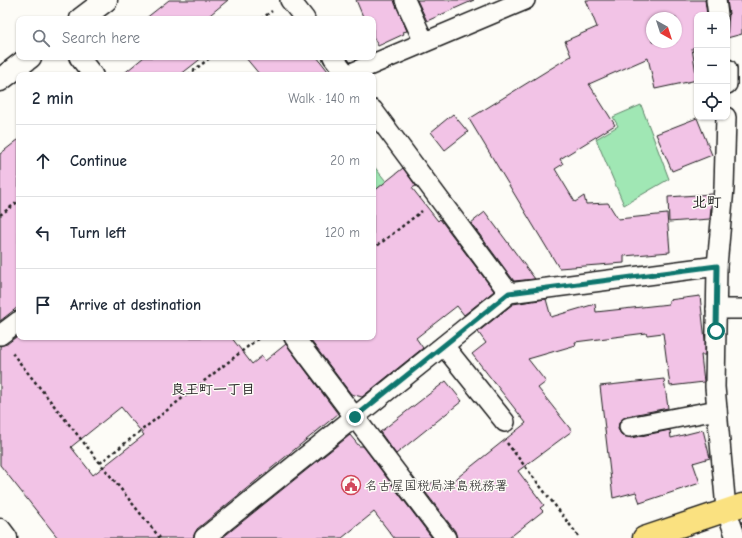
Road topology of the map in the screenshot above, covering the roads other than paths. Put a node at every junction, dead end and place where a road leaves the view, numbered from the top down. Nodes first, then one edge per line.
1 (106, 0) edge
2 (290, 0) edge
3 (405, 0) edge
4 (525, 0) edge
5 (716, 0) edge
6 (718, 12) edge
7 (85, 16) edge
8 (303, 16) edge
9 (424, 42) junction
10 (26, 60) edge
11 (81, 60) edge
12 (336, 60) edge
13 (91, 72) edge
14 (345, 72) edge
15 (354, 72) edge
16 (0, 80) edge
17 (376, 114) edge
18 (726, 120) edge
19 (717, 266) junction
20 (509, 293) junction
21 (716, 309) junction
22 (742, 309) edge
23 (16, 326) edge
24 (296, 340) edge
25 (5, 343) edge
26 (444, 346) junction
27 (717, 410) junction
28 (355, 417) junction
29 (504, 422) dead end
30 (629, 427) dead end
31 (734, 507) edge
32 (0, 530) edge
33 (6, 538) edge
34 (204, 538) edge
35 (446, 538) edge
36 (644, 538) edge
37 (736, 538) edge

1 - 7 street
2 - 8 street
3 - 9 street
4 - 9 street
5 - 6 street
9 - 15 street
10 - 16 street
11 - 13 street
12 - 14 street
17 - 20 street
18 - 19 street
19 - 20 street
19 - 21 street
20 - 26 street
21 - 22 street
21 - 27 street
23 - 25 street
24 - 28 street
26 - 28 street
26 - 29 street
27 - 30 street
27 - 31 street
28 - 34 street
28 - 35 street
31 - 36 main road
31 - 37 street
32 - 33 street

